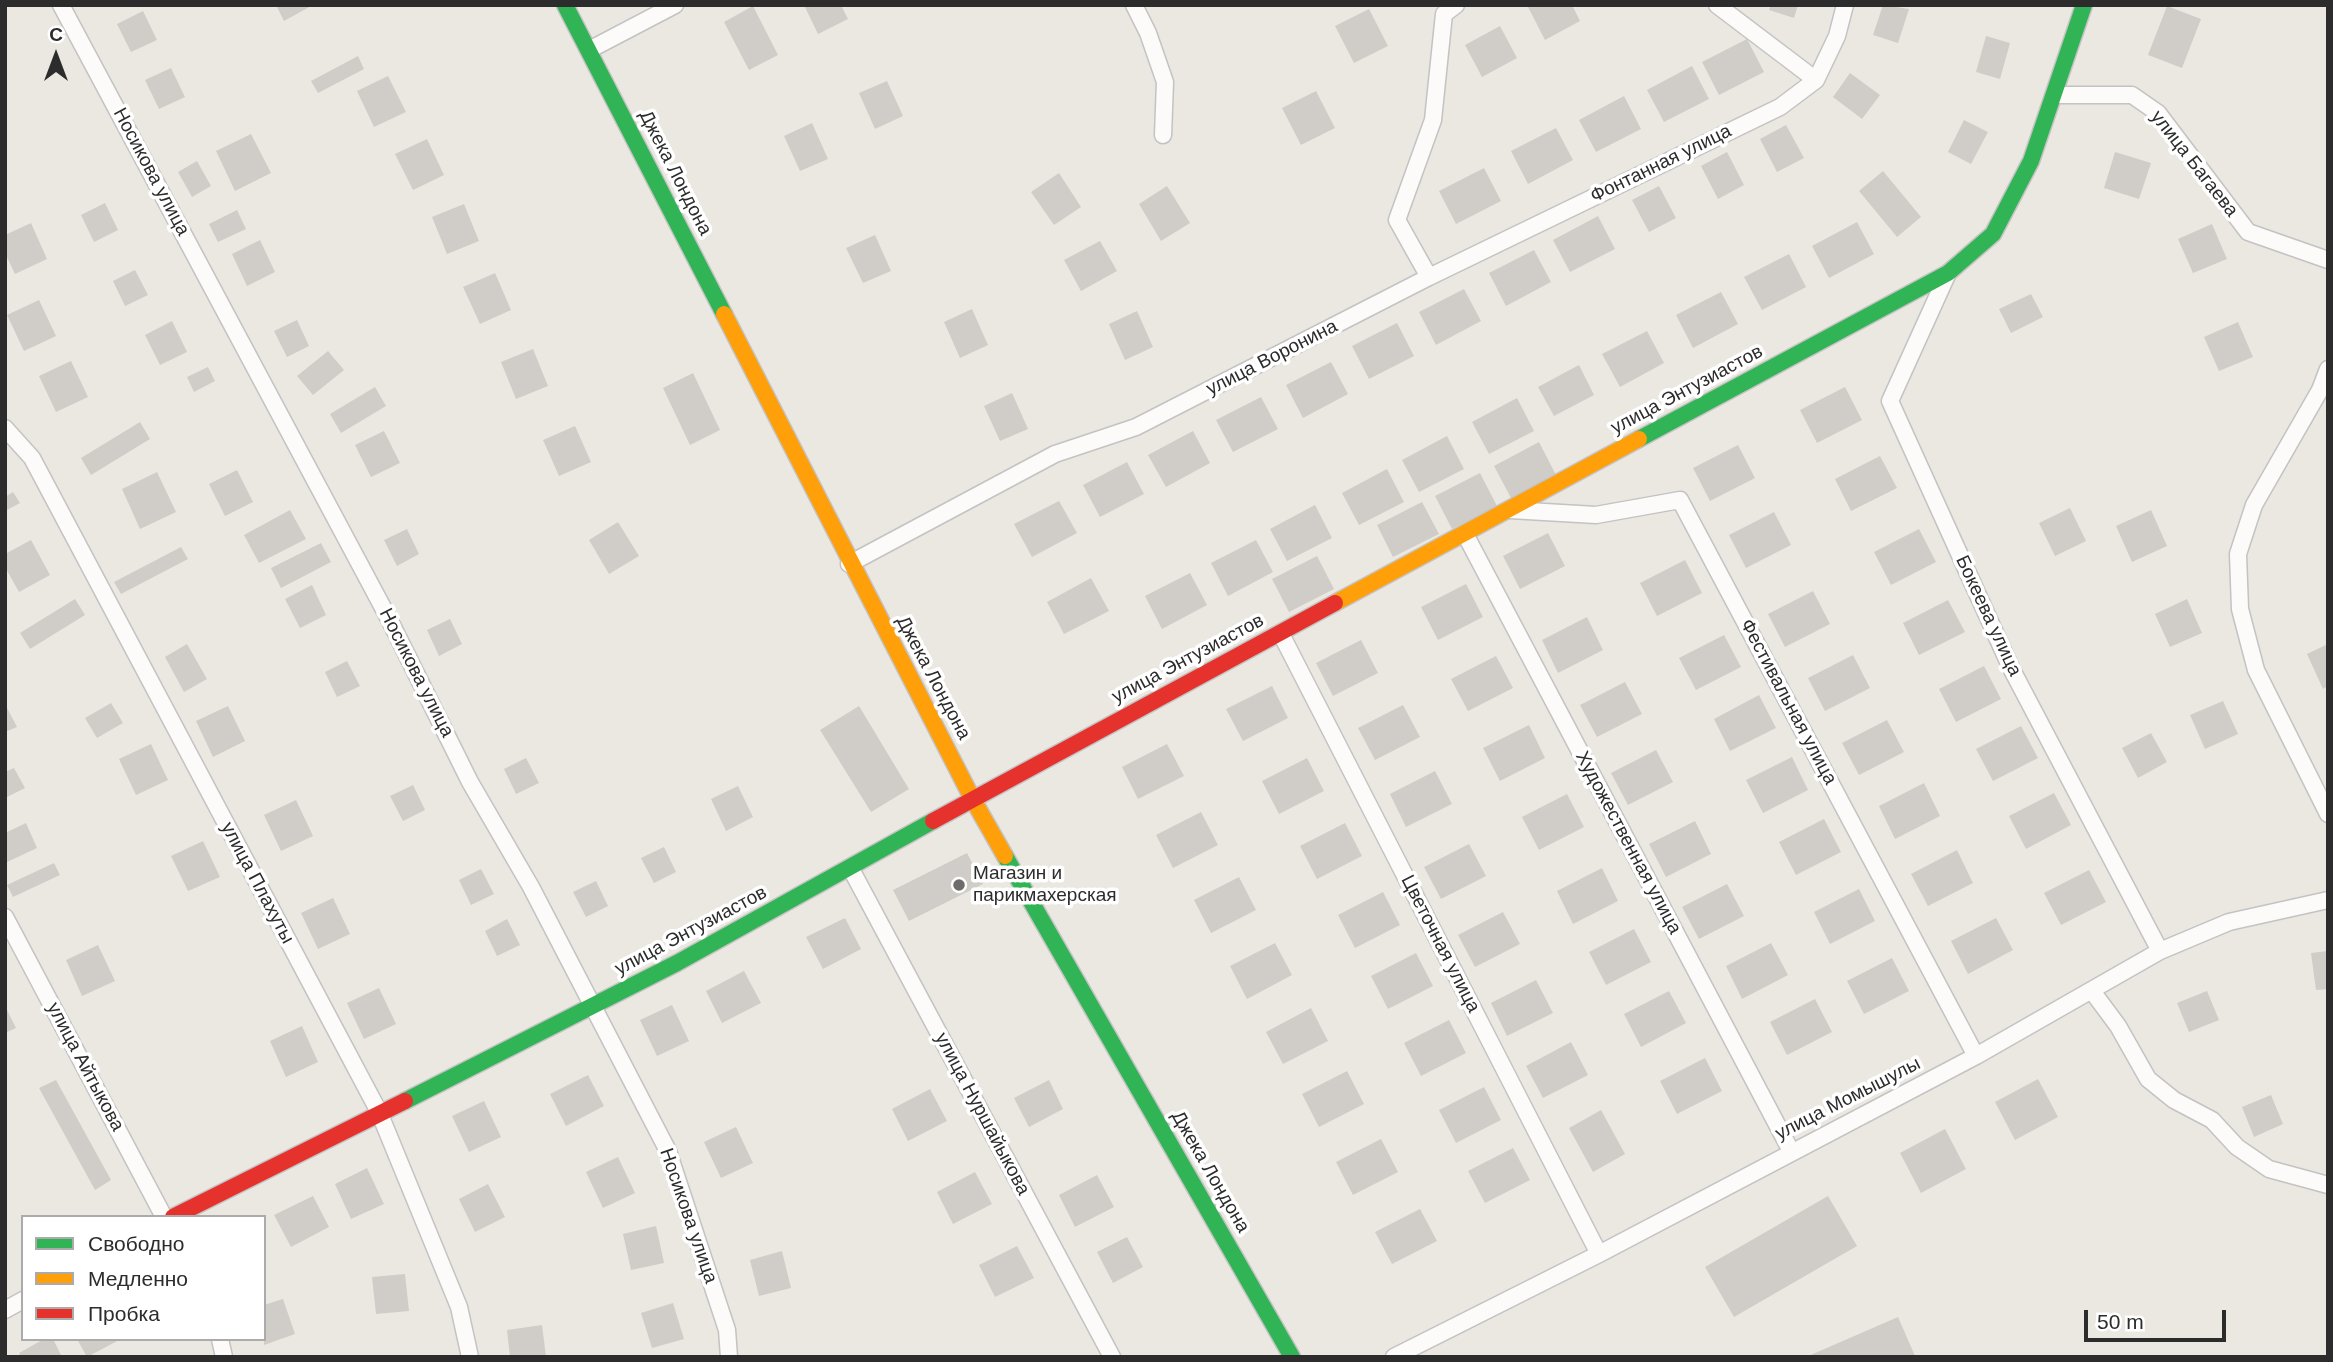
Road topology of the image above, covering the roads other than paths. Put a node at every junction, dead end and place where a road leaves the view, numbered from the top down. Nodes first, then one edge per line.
1 (61, 5) edge
2 (565, 5) edge
3 (675, 5) edge
4 (1134, 5) edge
5 (1456, 5) edge
6 (1717, 5) edge
7 (1846, 5) edge
8 (2084, 5) edge
9 (589, 50) junction
10 (1816, 80) junction
11 (2054, 95) junction
12 (1163, 135) dead end
13 (2328, 260) edge
14 (1948, 273) junction
15 (1429, 277) junction
16 (2328, 369) edge
17 (5, 428) edge
18 (1510, 510) junction
19 (1465, 534) junction
20 (849, 564) junction
21 (1281, 634) junction
22 (972, 797) junction
23 (2328, 814) edge
24 (852, 871) junction
25 (2328, 900) edge
26 (5, 916) edge
27 (2160, 951) junction
28 (2092, 991) junction
29 (593, 1007) junction
30 (1976, 1056) junction
31 (379, 1112) junction
32 (1791, 1152) junction
33 (2328, 1185) edge
34 (163, 1215) edge
35 (177, 1215) edge
36 (1599, 1254) junction
37 (21, 1301) edge
38 (5, 1310) edge
39 (1291, 1356) edge
40 (470, 1357) edge
41 (729, 1357) edge
42 (1112, 1357) edge
43 (1394, 1357) edge

1 - 29 street, Носикова улица
2 - 9 street, Джека Лондона
3 - 9 street
4 - 12 street
5 - 15 street
6 - 10 street
7 - 10 street, Фонтанная улица
8 - 11 street, улица Энтузиастов
9 - 20 street, Джека Лондона
10 - 15 street, Фонтанная улица
11 - 13 street, улица Багаева
11 - 14 street, улица Энтузиастов
14 - 18 street, улица Энтузиастов
14 - 27 street, Бокеева улица
15 - 20 street, улица Воронина
16 - 23 street
17 - 31 street, улица Плахуты
18 - 19 street, улица Энтузиастов
18 - 30 street, Фестивальная улица
19 - 21 street, улица Энтузиастов
19 - 32 street, Художественная улица
20 - 22 street, Джека Лондона
21 - 22 street, улица Энтузиастов
21 - 36 street, Цветочная улица
22 - 24 street, улица Энтузиастов
22 - 39 street, Джека Лондона
24 - 29 street, улица Энтузиастов
24 - 42 street, улица Нуршайыкова
25 - 27 street, улица Момышулы
26 - 34 street, улица Айтыкова
27 - 28 street, улица Момышулы
28 - 30 street, улица Момышулы
28 - 33 street
29 - 31 street, улица Энтузиастов
29 - 41 street, Носикова улица
30 - 32 street, улица Момышулы
31 - 35 street, улица Энтузиастов
31 - 40 street, улица Плахуты
32 - 36 street, улица Момышулы
36 - 43 street, улица Момышулы
37 - 38 street

